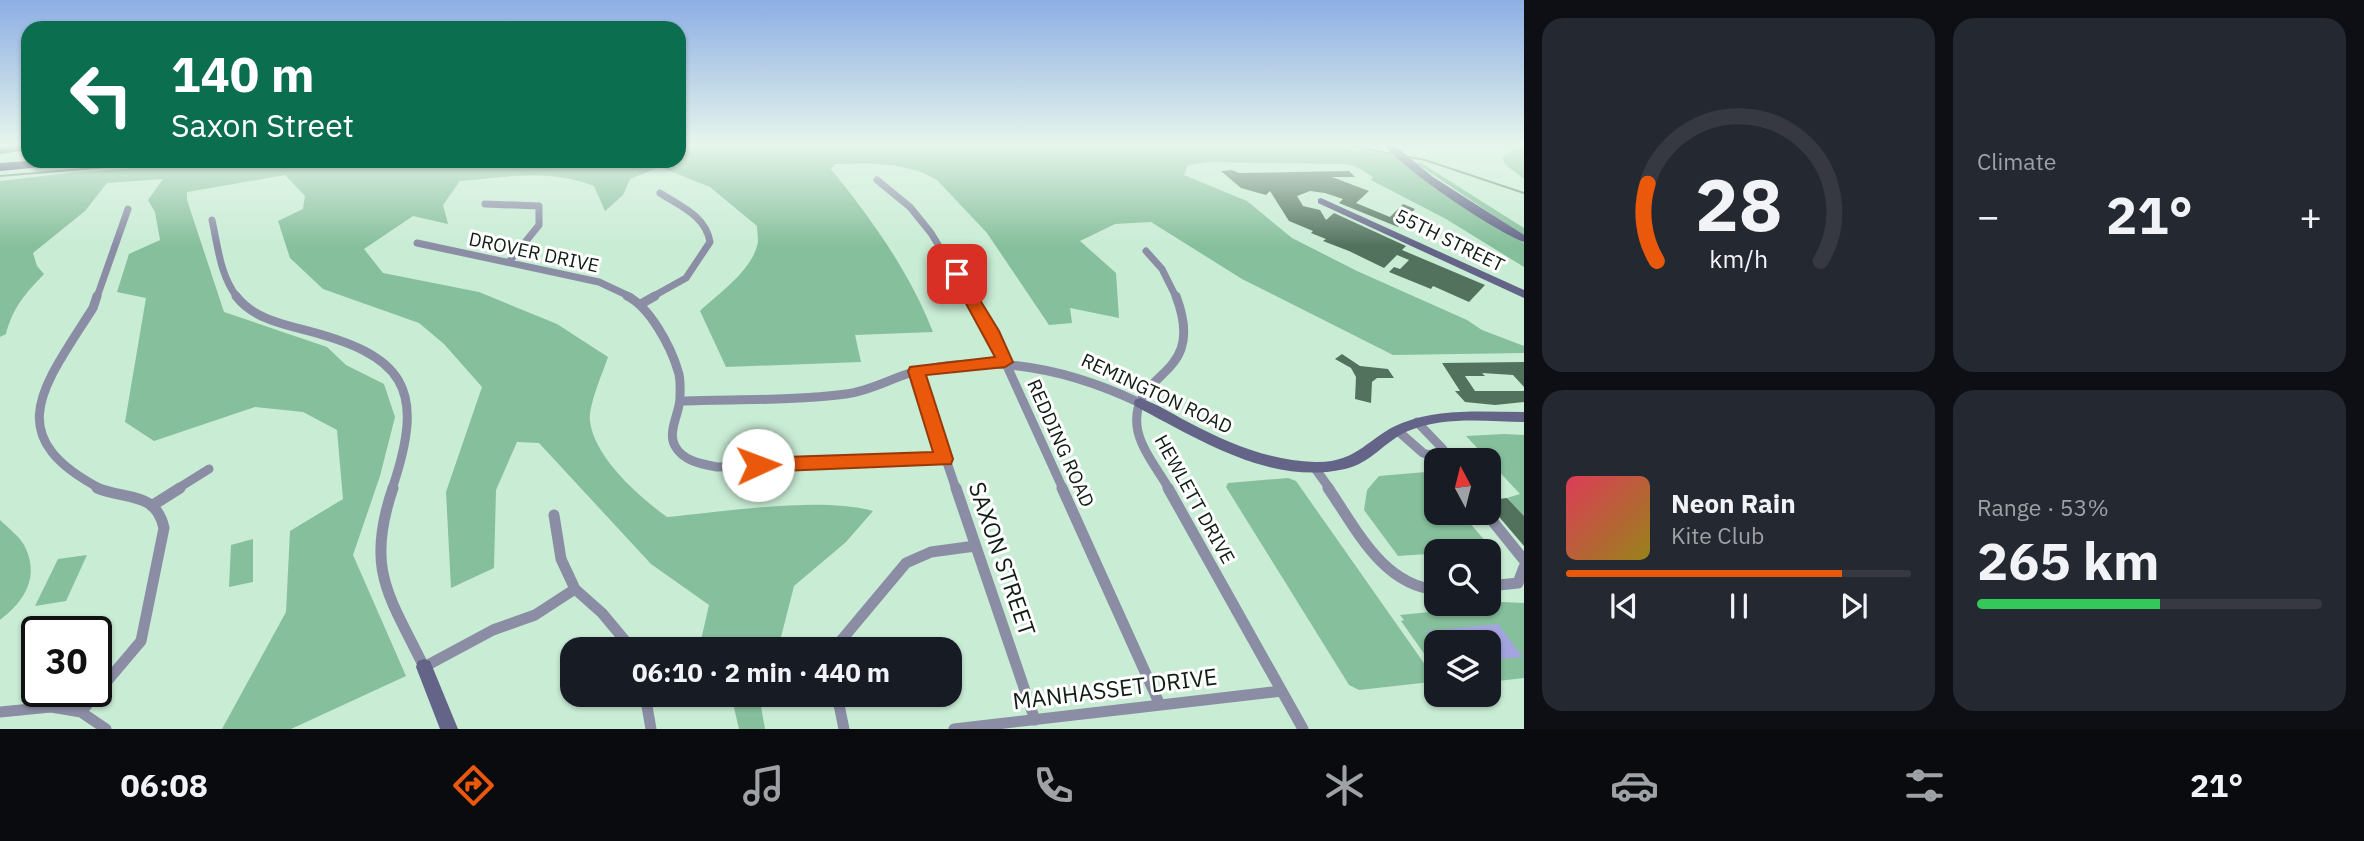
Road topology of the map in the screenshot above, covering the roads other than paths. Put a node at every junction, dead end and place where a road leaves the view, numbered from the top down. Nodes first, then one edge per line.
1 (1431, 178) edge
2 (877, 180) dead end
3 (660, 193) dead end
4 (1321, 201) dead end
5 (485, 204) dead end
6 (128, 209) dead end
7 (212, 220) dead end
8 (1524, 239) edge
9 (417, 243) dead end
10 (1146, 251) dead end
11 (509, 262) junction
12 (1524, 294) edge
13 (641, 304) junction
14 (1005, 362) junction
15 (916, 371) junction
16 (680, 401) junction
17 (1140, 403) junction
18 (1524, 416) edge
19 (1417, 422) junction
20 (1398, 431) junction
21 (1442, 448) edge
22 (1424, 453) edge
23 (944, 459) junction
24 (1314, 467) junction
25 (209, 470) dead end
26 (153, 505) junction
27 (554, 515) dead end
28 (1496, 525) edge
29 (975, 546) junction
30 (1524, 560) edge
31 (1524, 567) edge
32 (1501, 585) edge
33 (575, 589) junction
34 (1424, 589) edge
35 (622, 637) edge
36 (841, 637) edge
37 (424, 667) junction
38 (1282, 691) junction
39 (1160, 705) junction
40 (647, 707) edge
41 (839, 707) edge
42 (0, 712) edge
43 (80, 712) junction
44 (1035, 720) junction
45 (106, 729) edge
46 (449, 729) edge
47 (651, 729) edge
48 (844, 729) edge
49 (954, 729) edge
50 (1303, 729) edge

1 - 8 street
2 - 14 street, REDDING ROAD
3 - 13 street
4 - 12 street, 55TH STREET
5 - 11 street
6 - 26 street
7 - 37 street
9 - 11 street, DROVER DRIVE
10 - 17 street
11 - 13 street, DROVER DRIVE
13 - 16 street, DROVER DRIVE
14 - 15 street, REMINGTON ROAD
14 - 17 street, REMINGTON ROAD
14 - 39 street, REDDING ROAD
15 - 16 street, REMINGTON ROAD
15 - 23 street, SAXON STREET
16 - 23 street, DROVER DRIVE
17 - 24 street, REMINGTON ROAD
17 - 38 street, HEWLETT DRIVE
18 - 19 street, REMINGTON ROAD
19 - 20 street, REMINGTON ROAD
19 - 21 street
20 - 22 street
20 - 24 street, REMINGTON ROAD
23 - 29 street, SAXON STREET
24 - 34 street
25 - 26 street
26 - 43 street
27 - 33 street
28 - 30 street
29 - 36 street
29 - 44 street, SAXON STREET
31 - 32 street
33 - 35 street
33 - 37 street
37 - 46 street
38 - 39 street, MANHASSET DRIVE
38 - 50 street, HEWLETT DRIVE
39 - 44 street, MANHASSET DRIVE
40 - 47 street
41 - 48 street
42 - 43 street
43 - 45 street
44 - 49 street, MANHASSET DRIVE

